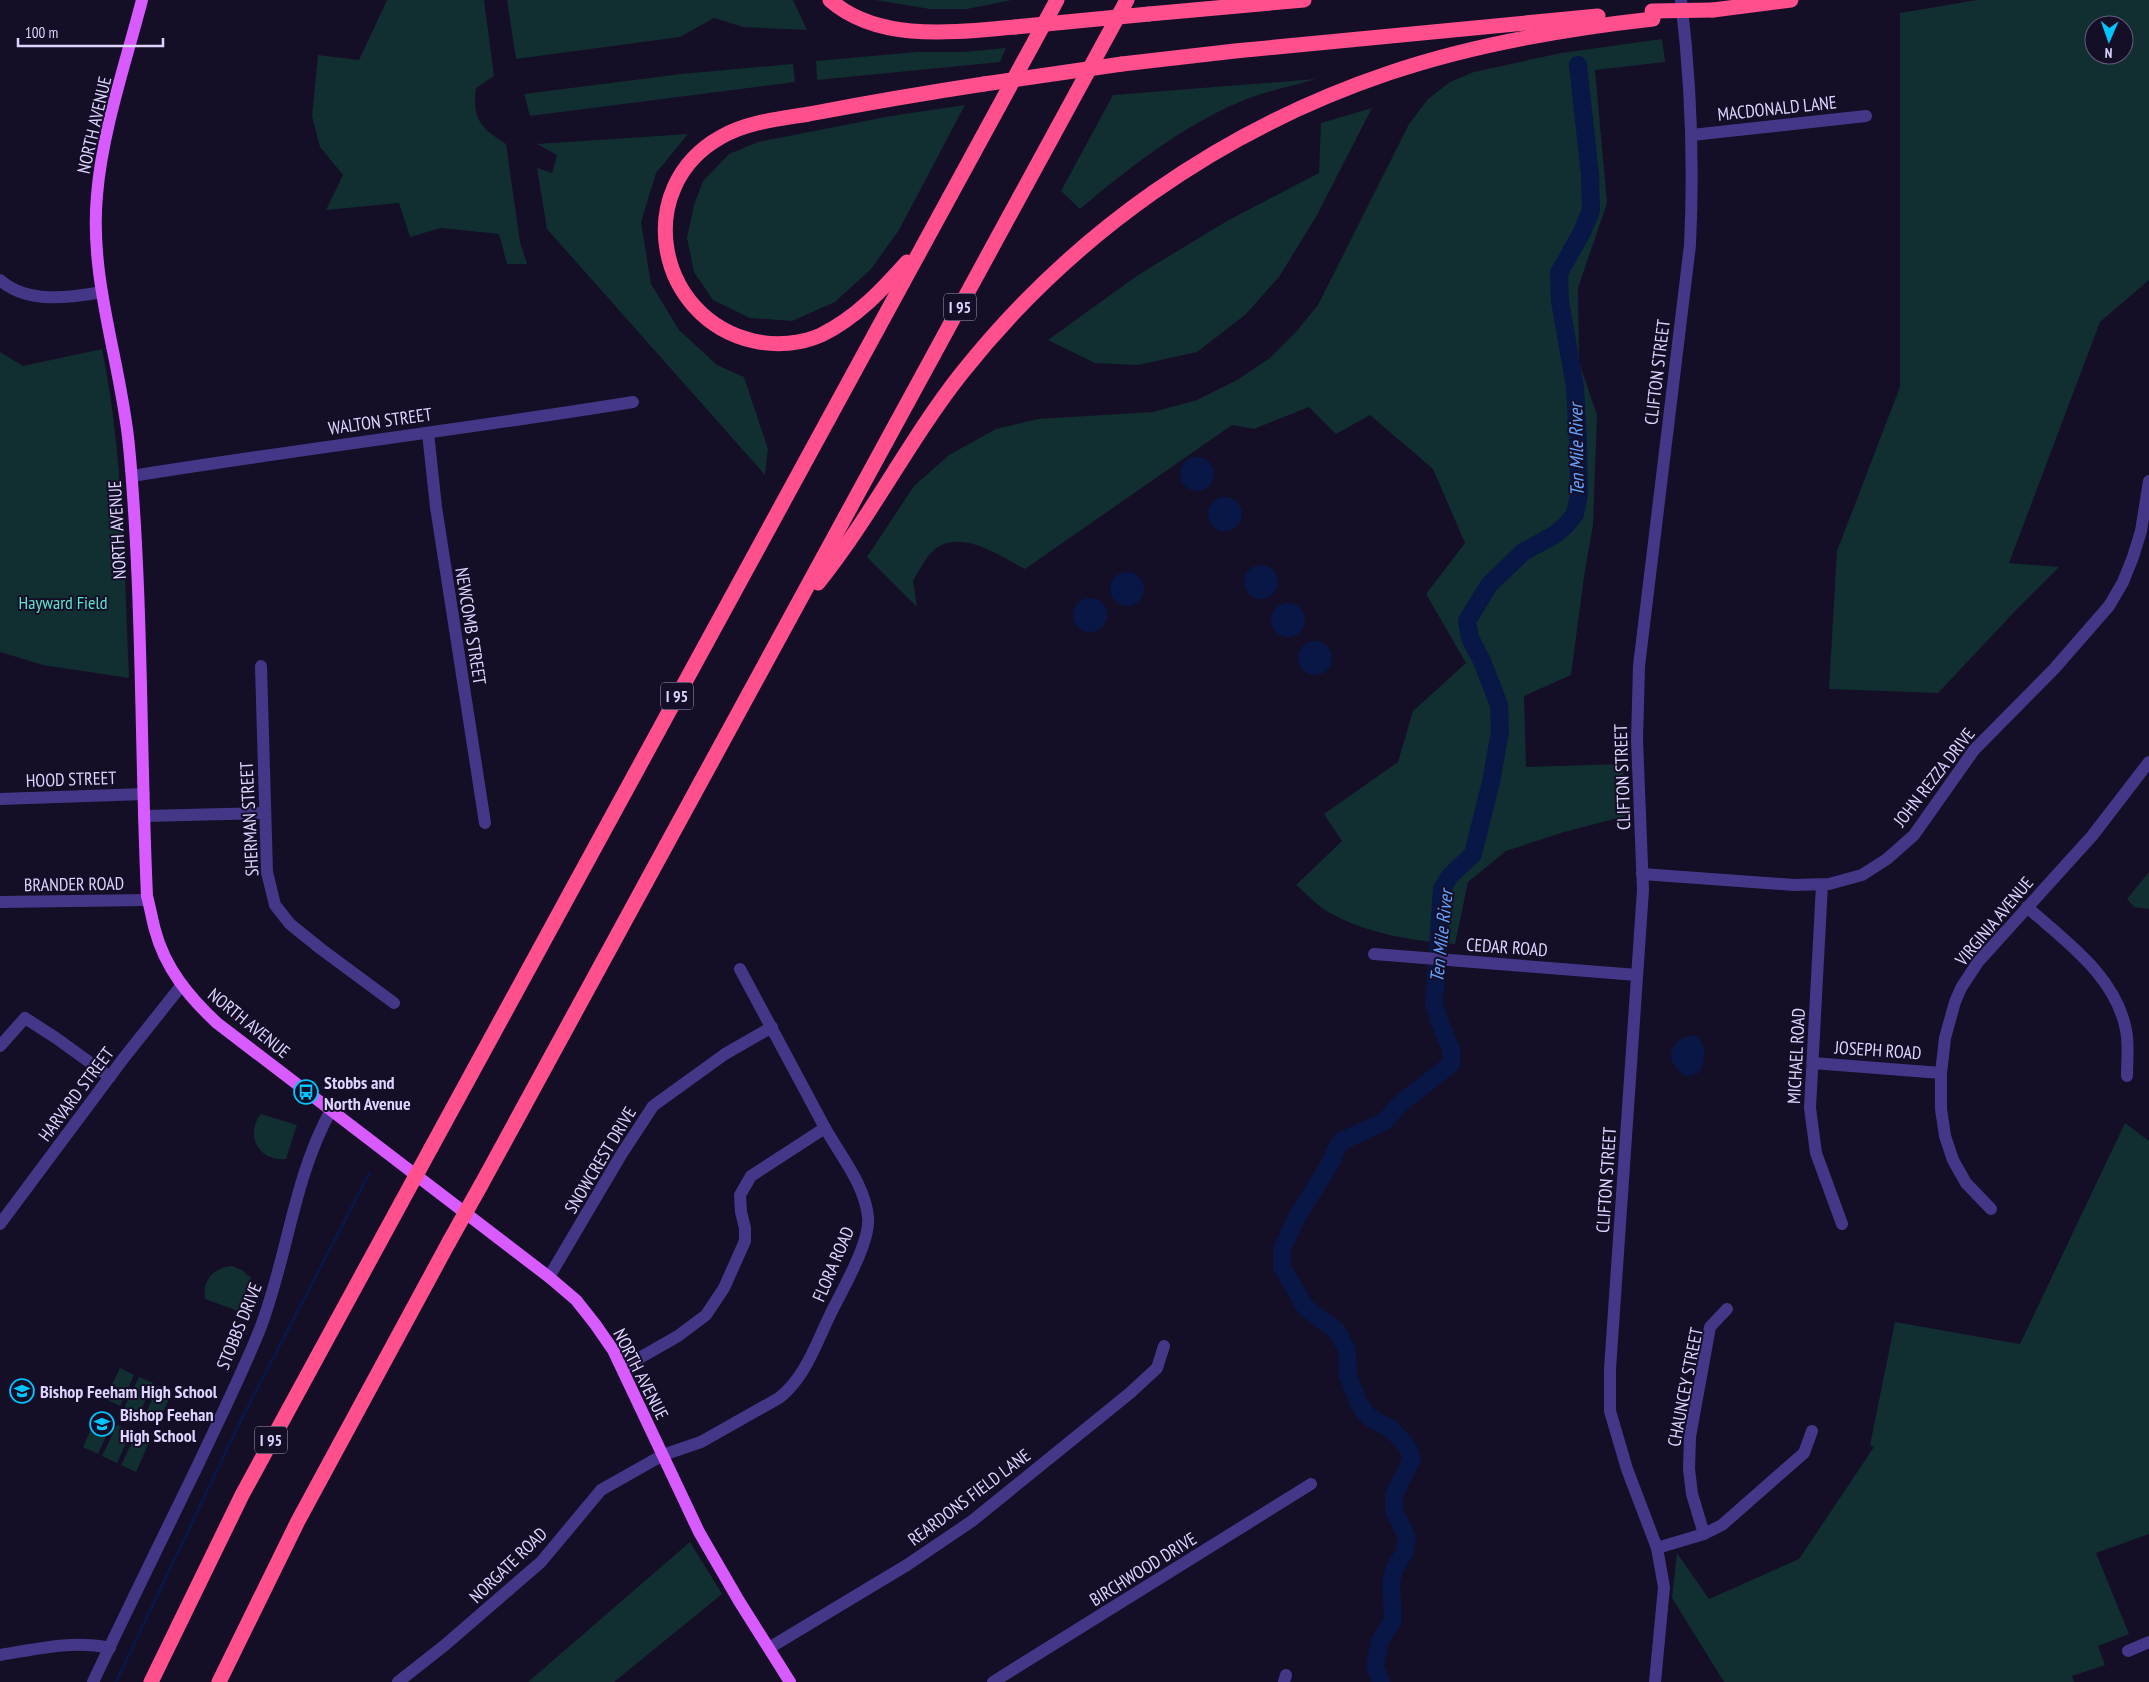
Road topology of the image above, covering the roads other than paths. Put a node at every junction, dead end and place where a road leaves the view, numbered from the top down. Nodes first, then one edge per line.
1 (142, 0) edge
2 (830, 0) edge
3 (1052, 0) edge
4 (1057, 0) edge
5 (1128, 0) edge
6 (1304, 0) edge
7 (1681, 0) edge
8 (1792, 0) edge
9 (1652, 15) junction
10 (1046, 20) junction
11 (1866, 116) dead end
12 (1692, 135) junction
13 (924, 244) junction
14 (0, 280) edge
15 (102, 292) junction
16 (634, 402) dead end
17 (428, 432) junction
18 (132, 476) junction
19 (2149, 481) edge
20 (793, 613) junction
21 (261, 666) dead end
22 (2149, 762) edge
23 (144, 794) junction
24 (0, 799) edge
25 (265, 813) junction
26 (144, 816) junction
27 (485, 823) dead end
28 (1642, 874) junction
29 (1822, 884) junction
30 (148, 900) junction
31 (0, 902) edge
32 (2027, 907) junction
33 (1374, 954) dead end
34 (740, 969) dead end
35 (1637, 975) junction
36 (181, 986) junction
37 (394, 1003) dead end
38 (772, 1027) junction
39 (0, 1046) edge
40 (1812, 1063) junction
41 (1941, 1073) junction
42 (2127, 1076) dead end
43 (110, 1077) junction
44 (331, 1110) junction
45 (825, 1128) junction
46 (1991, 1209) dead end
47 (0, 1224) edge
48 (1842, 1224) dead end
49 (549, 1277) junction
50 (1727, 1310) dead end
51 (1164, 1346) dead end
52 (622, 1368) junction
53 (1812, 1431) dead end
54 (663, 1455) junction
55 (1311, 1484) dead end
56 (1704, 1534) junction
57 (1656, 1548) junction
58 (2149, 1642) edge
59 (110, 1648) junction
60 (769, 1648) junction
61 (2128, 1651) dead end
62 (0, 1655) edge
63 (93, 1682) edge
64 (151, 1682) edge
65 (219, 1682) edge
66 (398, 1682) edge
67 (790, 1682) edge
68 (993, 1682) edge
69 (1655, 1682) edge

1 - 15 main road, NORTH AVENUE
2 - 6 highway, bridge
3 - 10 highway
4 - 10 highway, I 95
5 - 20 highway, I 95
7 - 12 street, CLIFTON STREET
8 - 9 highway, bridge
9 - 13 highway, bridge
9 - 20 highway
10 - 13 highway, I 95
11 - 12 street, MACDONALD LANE
12 - 28 street, CLIFTON STREET
13 - 64 highway, I 95, bridge
14 - 15 street
15 - 18 main road, NORTH AVENUE
16 - 17 street, WALTON STREET
17 - 18 street, WALTON STREET
17 - 27 street, NEWCOMB STREET
18 - 23 main road, NORTH AVENUE
19 - 29 street, JOHN REZZA DRIVE
20 - 65 highway, I 95, bridge
21 - 25 street, SHERMAN STREET
22 - 32 street, VIRGINIA AVENUE
23 - 24 street, HOOD STREET
23 - 26 main road, NORTH AVENUE
25 - 26 street
25 - 37 street, SHERMAN STREET
26 - 30 main road, NORTH AVENUE
28 - 29 street, JOHN REZZA DRIVE
28 - 35 street, CLIFTON STREET
29 - 40 street, MICHAEL ROAD
30 - 31 street, BRANDER ROAD
30 - 36 main road, NORTH AVENUE
32 - 41 street, VIRGINIA AVENUE
32 - 42 street
33 - 35 street, CEDAR ROAD
34 - 38 street, FLORA ROAD
35 - 57 street, CLIFTON STREET
36 - 43 street, HARVARD STREET
36 - 44 main road, NORTH AVENUE
38 - 45 street, FLORA ROAD
38 - 49 street, SNOWCREST DRIVE
39 - 43 street
40 - 41 street, JOSEPH ROAD
40 - 48 street, MICHAEL ROAD
41 - 46 street, VIRGINIA AVENUE
43 - 47 street, HARVARD STREET
44 - 49 main road, NORTH AVENUE
44 - 59 street, STOBBS DRIVE
45 - 52 street
45 - 54 street, FLORA ROAD
49 - 52 main road, NORTH AVENUE
50 - 56 street, CHAUNCEY STREET
51 - 60 street, REARDONS FIELD LANE
52 - 54 main road, NORTH AVENUE
53 - 56 street
54 - 60 main road, NORTH AVENUE
54 - 66 street, NORGATE ROAD
55 - 68 street, BIRCHWOOD DRIVE
56 - 57 street
57 - 69 street, CLIFTON STREET
58 - 61 street
59 - 62 street
59 - 63 street, STOBBS DRIVE
60 - 67 main road, NORTH AVENUE

